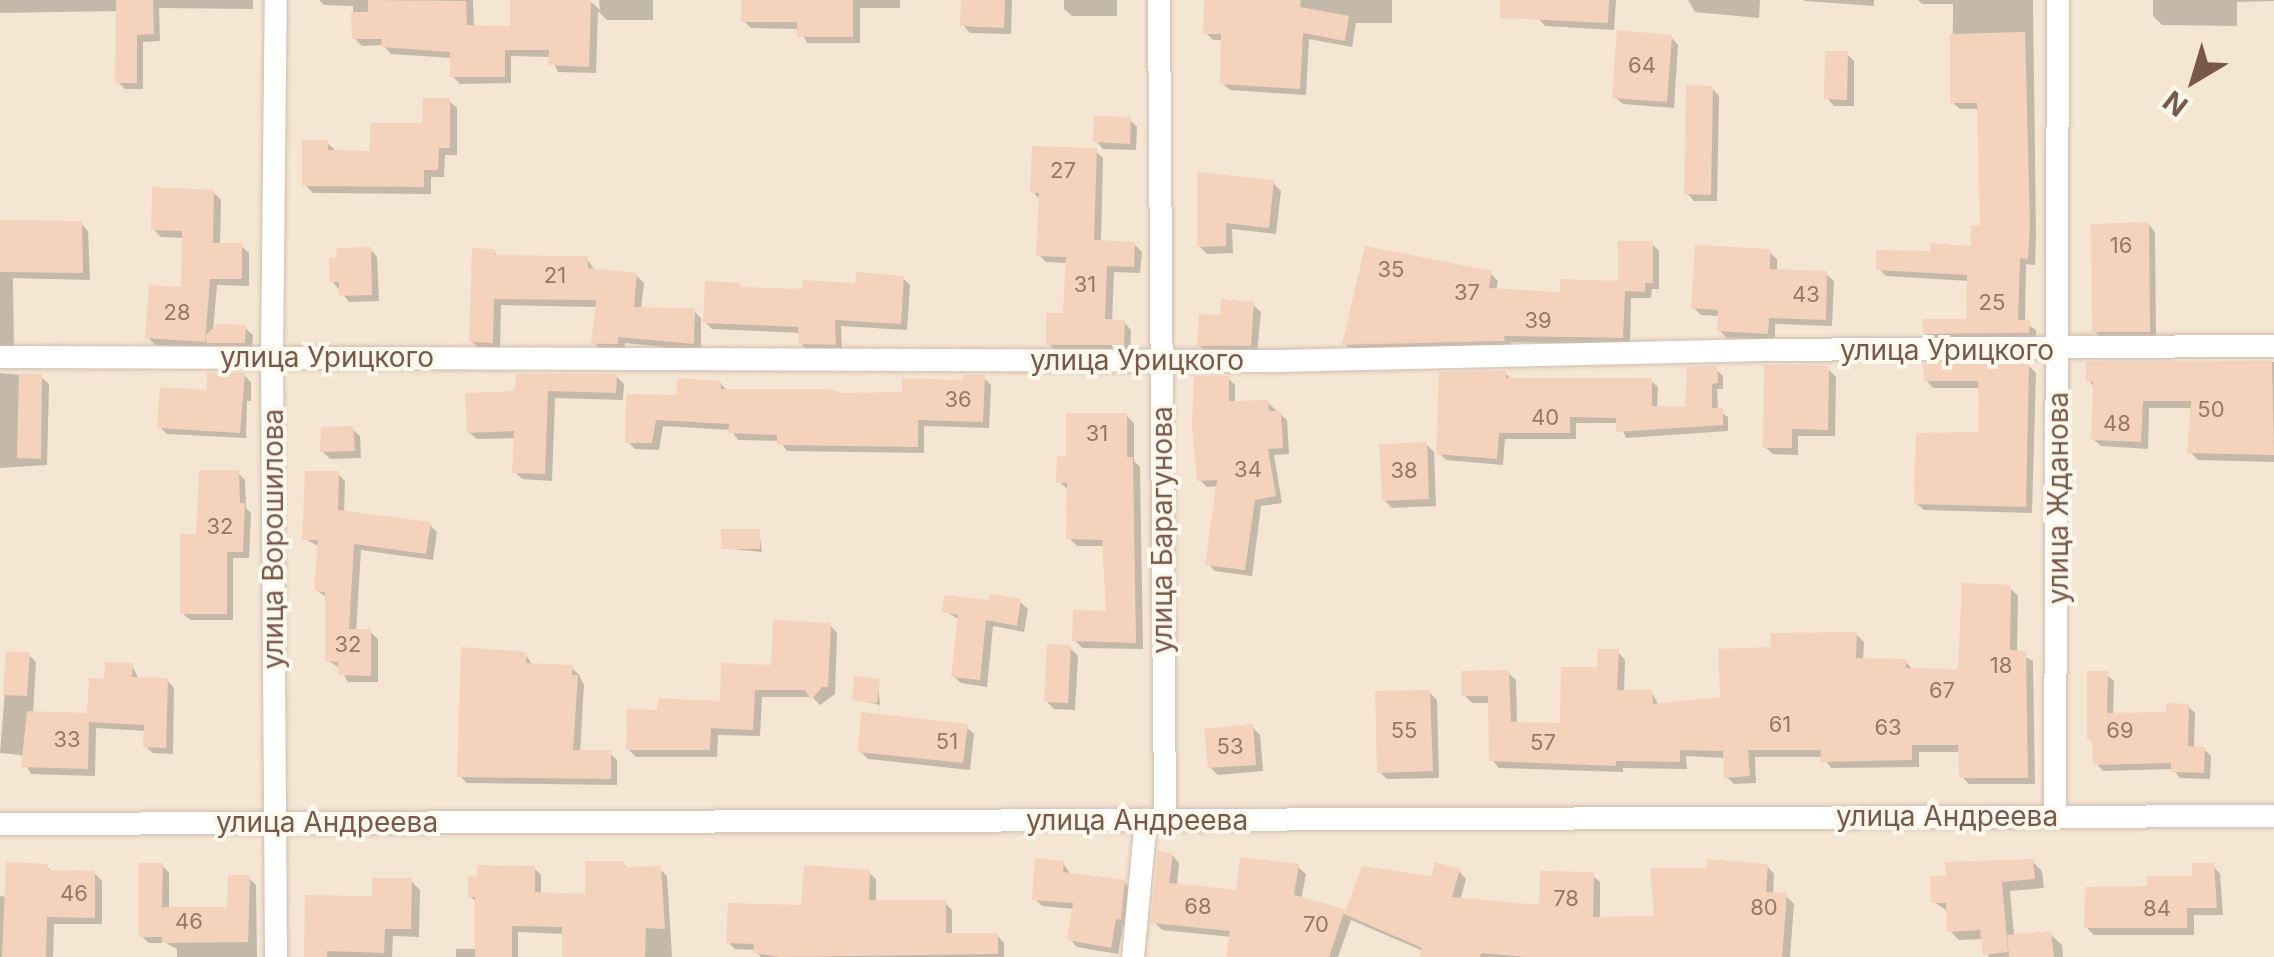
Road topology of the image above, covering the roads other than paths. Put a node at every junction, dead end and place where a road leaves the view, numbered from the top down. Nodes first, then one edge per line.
1 (276, 0) edge
2 (1159, 0) edge
3 (2058, 0) edge
4 (2274, 346) edge
5 (2058, 350) junction
6 (0, 357) edge
7 (272, 357) junction
8 (1161, 358) junction
9 (2055, 815) junction
10 (2274, 816) edge
11 (1155, 820) junction
12 (274, 822) junction
13 (0, 824) edge
14 (276, 957) edge
15 (1133, 957) edge

1 - 7 street, улица Ворошилова
2 - 8 street, улица Барагунова
3 - 5 street, улица Жданова
4 - 5 street, улица Урицкого
5 - 8 street, улица Урицкого
5 - 9 street, улица Жданова
6 - 7 street, улица Урицкого
7 - 8 street, улица Урицкого
7 - 12 street, улица Ворошилова
8 - 11 street, улица Барагунова
9 - 10 street, улица Андреева
9 - 11 street, улица Андреева
11 - 12 street, улица Андреева
11 - 15 street, улица Барагунова
12 - 13 street, улица Андреева
12 - 14 street, улица Ворошилова

